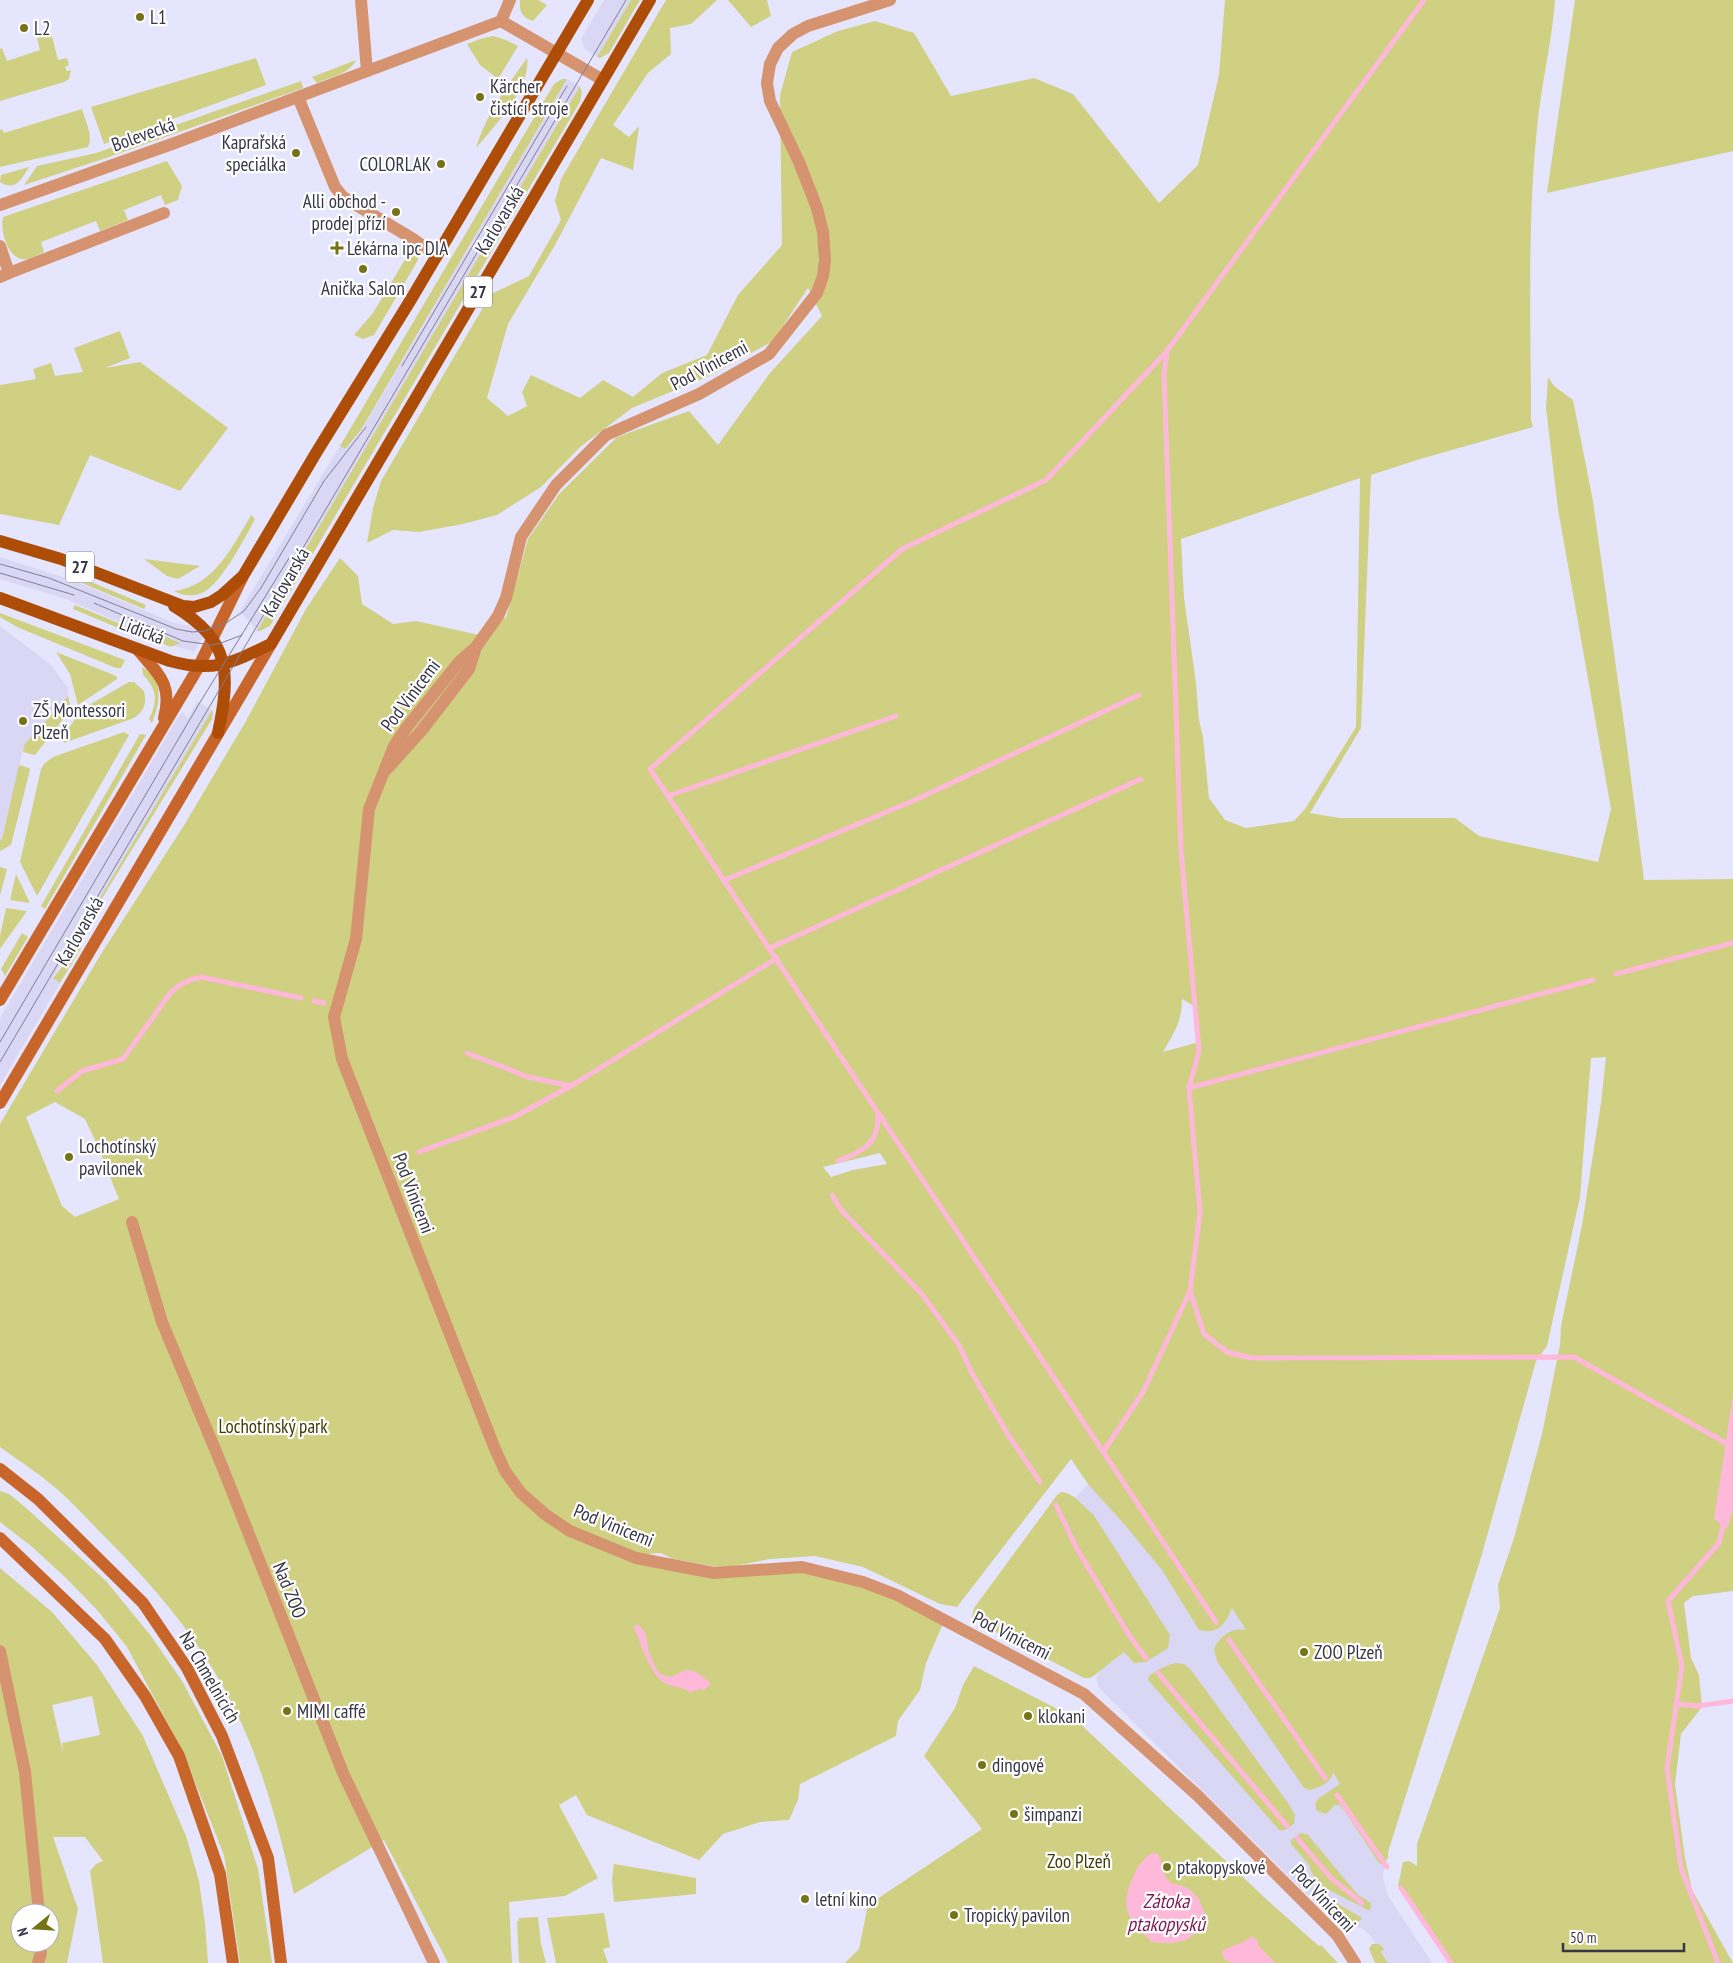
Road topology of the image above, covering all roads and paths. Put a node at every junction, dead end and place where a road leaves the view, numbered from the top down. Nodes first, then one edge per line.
1 (361, 0) edge
2 (510, 0) edge
3 (588, 0) edge
4 (650, 0) edge
5 (890, 0) edge
6 (501, 21) junction
7 (556, 54) junction
8 (367, 71) junction
9 (603, 80) junction
10 (298, 97) junction
11 (0, 205) edge
12 (164, 213) dead end
13 (0, 246) edge
14 (437, 256) junction
15 (5, 275) edge
16 (0, 542) edge
17 (243, 576) junction
18 (159, 597) junction
19 (0, 598) edge
20 (212, 638) junction
21 (271, 644) junction
22 (137, 648) junction
23 (223, 664) junction
24 (198, 668) junction
25 (218, 733) junction
26 (159, 734) junction
27 (0, 1000) edge
28 (0, 1103) edge
29 (132, 1222) dead end
30 (3, 1472) edge
31 (0, 1538) edge
32 (0, 1651) edge
33 (38, 1903) edge
34 (233, 1963) edge
35 (281, 1963) edge
36 (434, 1963) edge
37 (1355, 1963) edge

1 - 8 street
2 - 6 street
3 - 7 main road, Karlovarská
4 - 9 main road, Karlovarská / 27
5 - 37 street, Pod Vinicemi
6 - 7 street
6 - 8 street, Bolevecká
7 - 9 street
7 - 14 main road, Karlovarská
8 - 10 street, Bolevecká
9 - 21 main road, Karlovarská / 27
10 - 11 street, Bolevecká
10 - 14 street
12 - 15 street
13 - 15 street
14 - 17 main road, Karlovarská
16 - 18 main road, Lidická / 27
17 - 18 main road, Karlovarská
17 - 20 main road, Karlovarská
18 - 20 main road
19 - 22 main road, Lidická
20 - 23 main road
20 - 24 main road, Karlovarská
21 - 23 main road, Lidická
21 - 25 main road, Karlovarská
22 - 24 main road, Lidická
22 - 26 main road
23 - 24 main road, Lidická
23 - 25 main road
24 - 26 main road, Karlovarská
25 - 28 main road, Karlovarská
26 - 27 main road, Karlovarská
29 - 36 street, Nad ZOO
30 - 35 main road, Na Chmelnicích
31 - 34 main road
32 - 33 street

